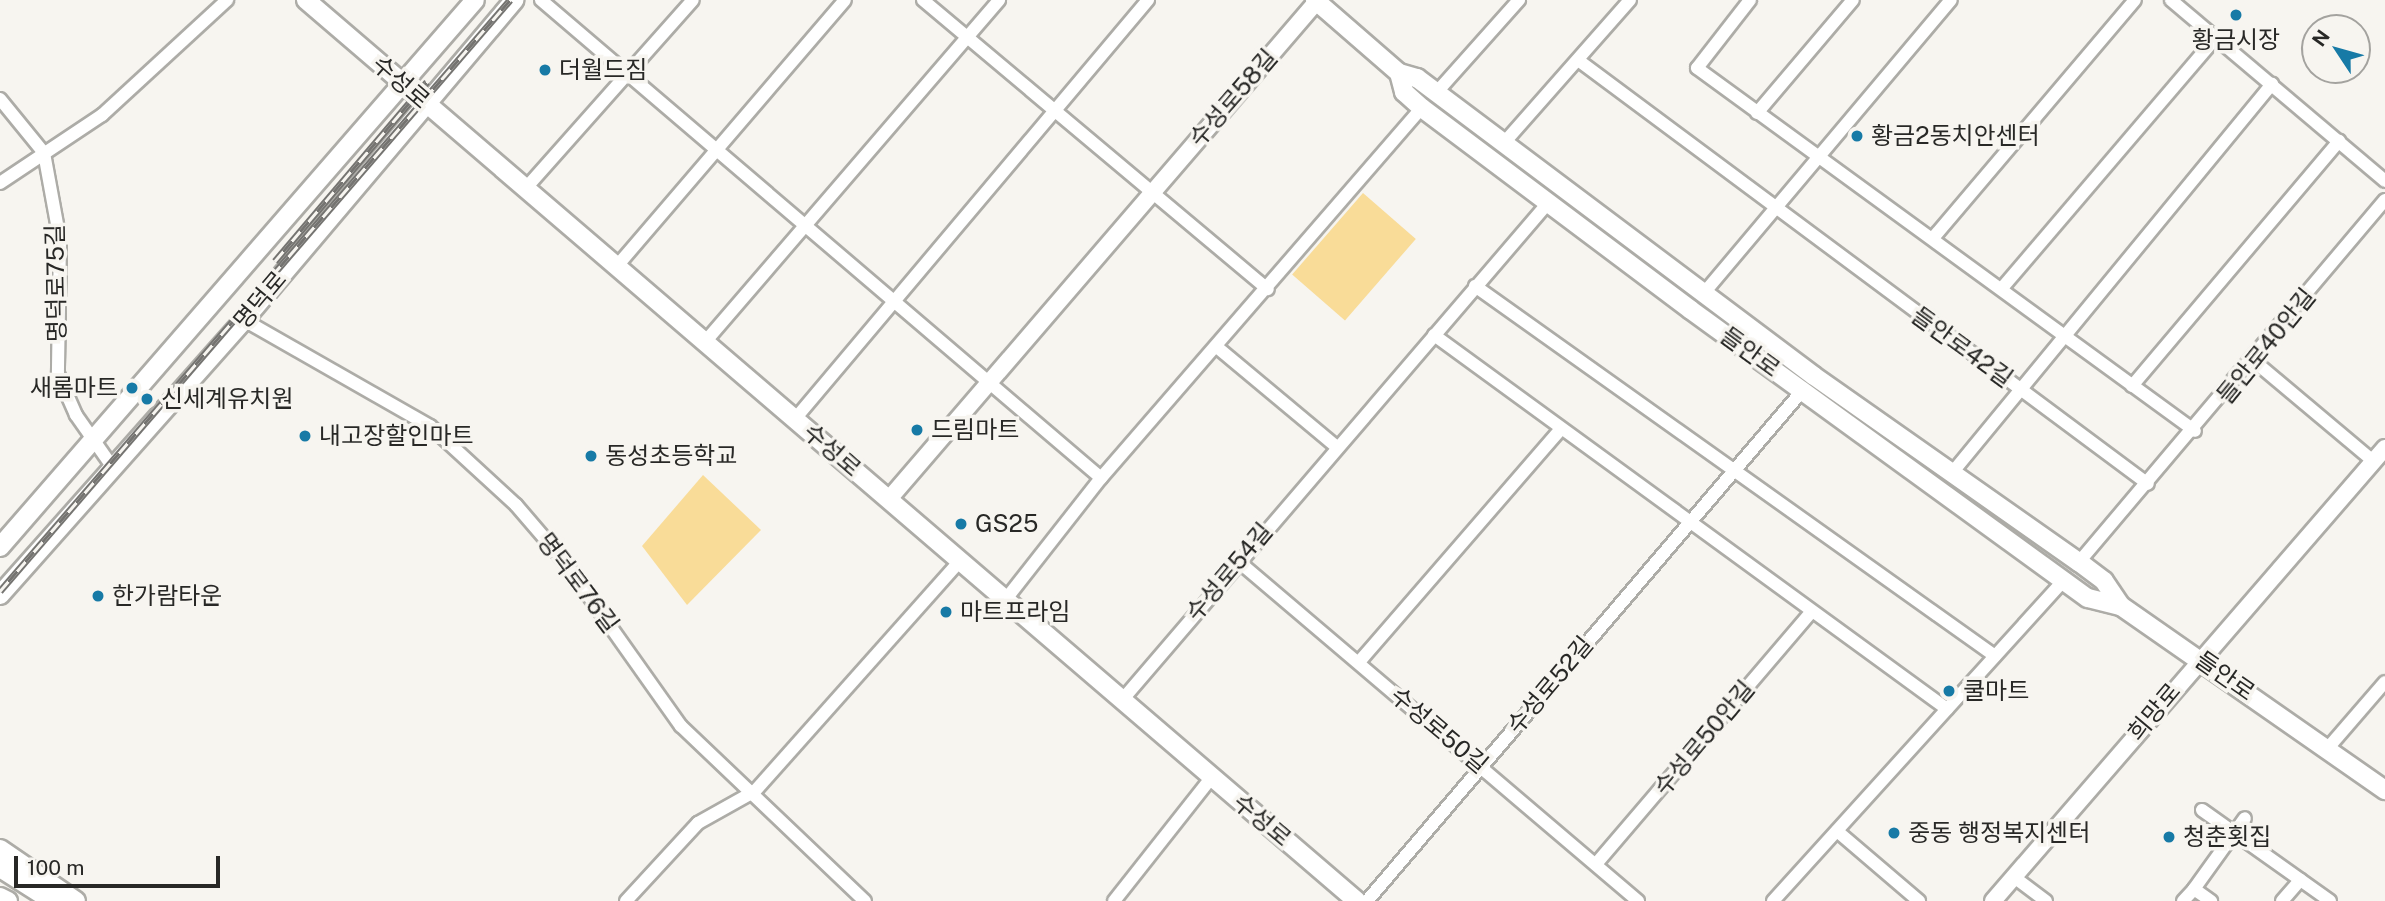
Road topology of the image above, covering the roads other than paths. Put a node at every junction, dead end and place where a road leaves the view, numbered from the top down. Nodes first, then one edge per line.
1 (227, 0) edge
2 (306, 0) edge
3 (475, 0) edge
4 (514, 0) edge
5 (541, 0) edge
6 (693, 0) edge
7 (845, 0) edge
8 (923, 0) edge
9 (999, 0) edge
10 (1149, 0) edge
11 (1316, 0) edge
12 (1519, 0) edge
13 (1630, 0) edge
14 (1750, 0) edge
15 (1853, 0) edge
16 (1951, 0) edge
17 (2135, 0) edge
18 (2171, 0) edge
19 (966, 37) junction
20 (2216, 37) junction
21 (1578, 60) junction
22 (1399, 74) junction
23 (629, 76) junction
24 (2272, 83) junction
25 (404, 84) junction
26 (1436, 93) junction
27 (0, 99) edge
28 (426, 103) junction
29 (1422, 108) junction
30 (1053, 111) junction
31 (1757, 113) junction
32 (2339, 141) junction
33 (1503, 144) junction
34 (717, 149) junction
35 (44, 153) junction
36 (1817, 159) junction
37 (2385, 181) edge
38 (0, 183) edge
39 (526, 188) junction
40 (1149, 195) junction
41 (2385, 200) edge
42 (1548, 203) junction
43 (1774, 210) junction
44 (804, 226) junction
45 (1933, 239) junction
46 (617, 266) junction
47 (1475, 286) junction
48 (2002, 288) junction
49 (1268, 289) junction
50 (1704, 293) junction
51 (891, 302) junction
52 (244, 320) junction
53 (1434, 335) junction
54 (2066, 337) junction
55 (705, 342) junction
56 (1218, 348) junction
57 (2254, 361) junction
58 (988, 382) junction
59 (2132, 386) junction
60 (1802, 390) junction
61 (2021, 390) junction
62 (795, 419) junction
63 (1560, 430) junction
64 (2195, 432) junction
65 (96, 442) junction
66 (1337, 447) junction
67 (2385, 448) edge
68 (2373, 461) junction
69 (1732, 467) junction
70 (114, 469) junction
71 (1952, 472) junction
72 (1101, 478) junction
73 (2148, 484) junction
74 (889, 499) junction
75 (1689, 522) junction
76 (3, 537) edge
77 (961, 561) junction
78 (1238, 561) junction
79 (2079, 562) junction
80 (2065, 579) junction
81 (0, 595) edge
82 (1006, 599) junction
83 (2121, 607) junction
84 (1811, 612) junction
85 (1995, 656) junction
86 (2199, 658) junction
87 (1359, 662) junction
88 (2385, 682) edge
89 (1123, 699) junction
90 (1947, 709) junction
91 (2328, 748) junction
92 (1481, 767) junction
93 (1212, 777) junction
94 (2385, 790) edge
95 (755, 791) junction
96 (2202, 810) dead end
97 (2245, 818) dead end
98 (1837, 831) junction
99 (2234, 834) junction
100 (0, 849) edge
101 (1596, 864) junction
102 (0, 868) edge
103 (2014, 877) junction
104 (2300, 880) junction
105 (2194, 889) junction
106 (0, 897) edge
107 (72, 900) edge
108 (8, 901) edge
109 (52, 901) edge
110 (626, 901) edge
111 (865, 901) edge
112 (1114, 901) edge
113 (1357, 901) edge
114 (1367, 901) edge
115 (1639, 901) edge
116 (1773, 901) edge
117 (1919, 901) edge
118 (1993, 901) edge
119 (2046, 901) edge
120 (2183, 901) edge
121 (2211, 901) edge
122 (2282, 901) edge
123 (2330, 901) edge

1 - 35 street
2 - 25 main road, 수성로
3 - 25 main road, 명덕로
4 - 28 main road, 명덕로
5 - 23 street
6 - 23 street
7 - 34 street
8 - 19 street
9 - 19 street
10 - 30 street
11 - 22 main road, 들안로
11 - 40 street, 수성로58길
12 - 26 street
13 - 21 street
14 - 31 street
15 - 31 street
16 - 36 street
17 - 45 street
18 - 20 street
19 - 30 street
19 - 44 street
20 - 24 street
20 - 48 street
21 - 33 street
21 - 43 street, 들안로42길
22 - 26 main road, 들안로
22 - 29 main road, 들안로
23 - 34 street
23 - 39 street
24 - 32 street
24 - 54 street
25 - 28 main road, 수성로
25 - 65 main road, 명덕로
26 - 33 main road, 들안로
27 - 35 street, 명덕로75길
28 - 39 main road, 수성로
28 - 52 main road, 명덕로
29 - 42 main road, 들안로
29 - 49 street
30 - 40 street
30 - 51 street
31 - 36 street
32 - 37 street
32 - 59 street
33 - 50 main road, 들안로
34 - 44 street
34 - 46 street
35 - 38 street
35 - 65 street, 명덕로75길
36 - 43 street
36 - 45 street
39 - 46 main road, 수성로
40 - 49 street
40 - 58 street, 수성로58길
41 - 57 street, 들안로40안길
42 - 47 street, 수성로54길
42 - 60 main road, 들안로
43 - 50 street
43 - 61 street, 들안로42길
44 - 51 street
44 - 55 street
45 - 48 street
46 - 55 main road, 수성로
47 - 53 street, 수성로54길
47 - 69 street
48 - 54 street
49 - 56 street
50 - 71 main road, 들안로
51 - 58 street
51 - 62 street
52 - 70 main road, 명덕로
52 - 95 street, 명덕로76길
53 - 63 street
53 - 66 street, 수성로54길
54 - 59 street
54 - 61 street
55 - 62 main road, 수성로
56 - 66 street
56 - 72 street
57 - 64 street, 들안로40안길
57 - 68 street
58 - 72 street
58 - 74 street, 수성로58길
59 - 64 street
60 - 69 street, 수성로52길
60 - 80 main road, 들안로
61 - 71 street
61 - 73 street, 들안로42길
62 - 74 main road, 수성로
63 - 75 street
63 - 87 street
64 - 73 street
65 - 70 street, 명덕로75길
65 - 76 main road, 명덕로
66 - 78 street, 수성로54길
67 - 68 street, 희망로
68 - 86 street, 희망로
69 - 75 street, 수성로52길
69 - 85 street
70 - 81 main road, 명덕로
71 - 79 main road, 들안로
72 - 82 street
73 - 79 street
74 - 77 main road, 수성로
75 - 84 street
75 - 92 street, 수성로52길
77 - 82 main road, 수성로
77 - 95 street
78 - 87 street, 수성로50길
78 - 89 street, 수성로54길
79 - 83 main road, 들안로
80 - 83 main road, 들안로
80 - 85 street
82 - 89 main road, 수성로
83 - 86 main road, 들안로
84 - 90 street
84 - 101 street, 수성로50안길
85 - 90 street
86 - 91 main road, 들안로
86 - 103 street, 희망로
87 - 92 street, 수성로50길
88 - 91 street
89 - 93 main road, 수성로
90 - 98 street
91 - 94 main road, 들안로
92 - 101 street, 수성로50길
92 - 114 street, 수성로52길
93 - 112 street
93 - 113 main road, 수성로
95 - 110 street
95 - 111 street, 명덕로76길
96 - 99 street
97 - 99 street
98 - 116 street
98 - 117 street
99 - 104 street
99 - 105 street
100 - 107 main road
101 - 115 street, 수성로50길
102 - 109 main road
103 - 118 street, 희망로
103 - 119 street
104 - 122 street
104 - 123 street
105 - 120 street
105 - 121 street
106 - 108 main road

